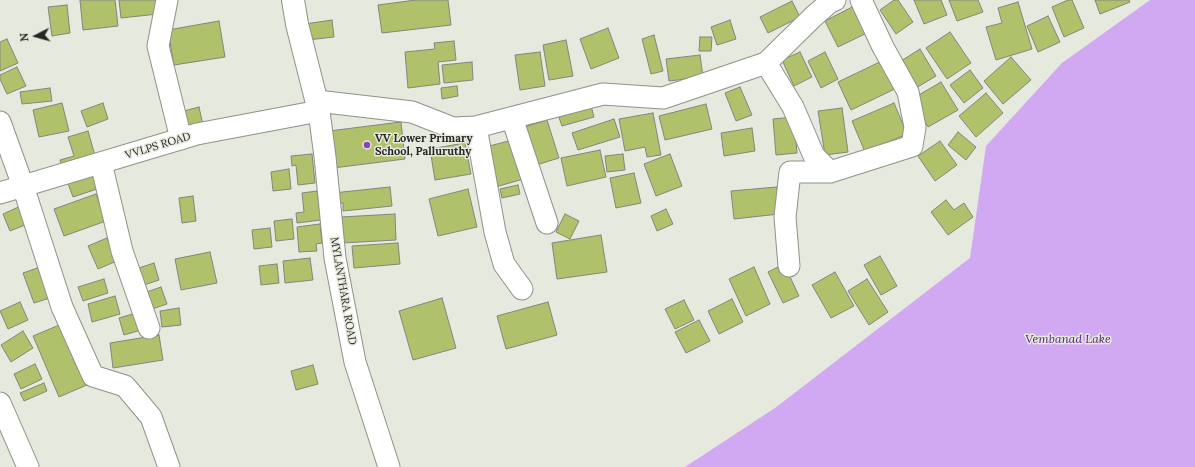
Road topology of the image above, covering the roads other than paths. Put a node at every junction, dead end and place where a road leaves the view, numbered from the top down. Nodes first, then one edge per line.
1 (167, 0) edge
2 (293, 0) edge
3 (835, 0) edge
4 (861, 0) edge
5 (766, 63) junction
6 (318, 106) junction
7 (512, 118) junction
8 (0, 122) edge
9 (476, 127) junction
10 (181, 139) junction
11 (101, 163) junction
12 (830, 172) junction
13 (23, 186) junction
14 (0, 193) edge
15 (547, 223) dead end
16 (789, 266) dead end
17 (522, 289) dead end
18 (149, 328) dead end
19 (0, 403) edge
20 (28, 467) edge
21 (169, 467) edge
22 (389, 467) edge

1 - 10 street
2 - 6 street
3 - 5 street
4 - 12 street
5 - 7 street, VVLPS ROAD
5 - 12 street
6 - 9 street, VVLPS ROAD
6 - 10 street, VVLPS ROAD
6 - 22 street, MYLANTHARA ROAD
7 - 9 street, VVLPS ROAD
7 - 15 street
8 - 13 street
9 - 17 street
10 - 11 street, VVLPS ROAD
11 - 13 street, VVLPS ROAD
11 - 18 street
12 - 16 street
13 - 14 street, VVLPS ROAD
13 - 21 street
19 - 20 street

